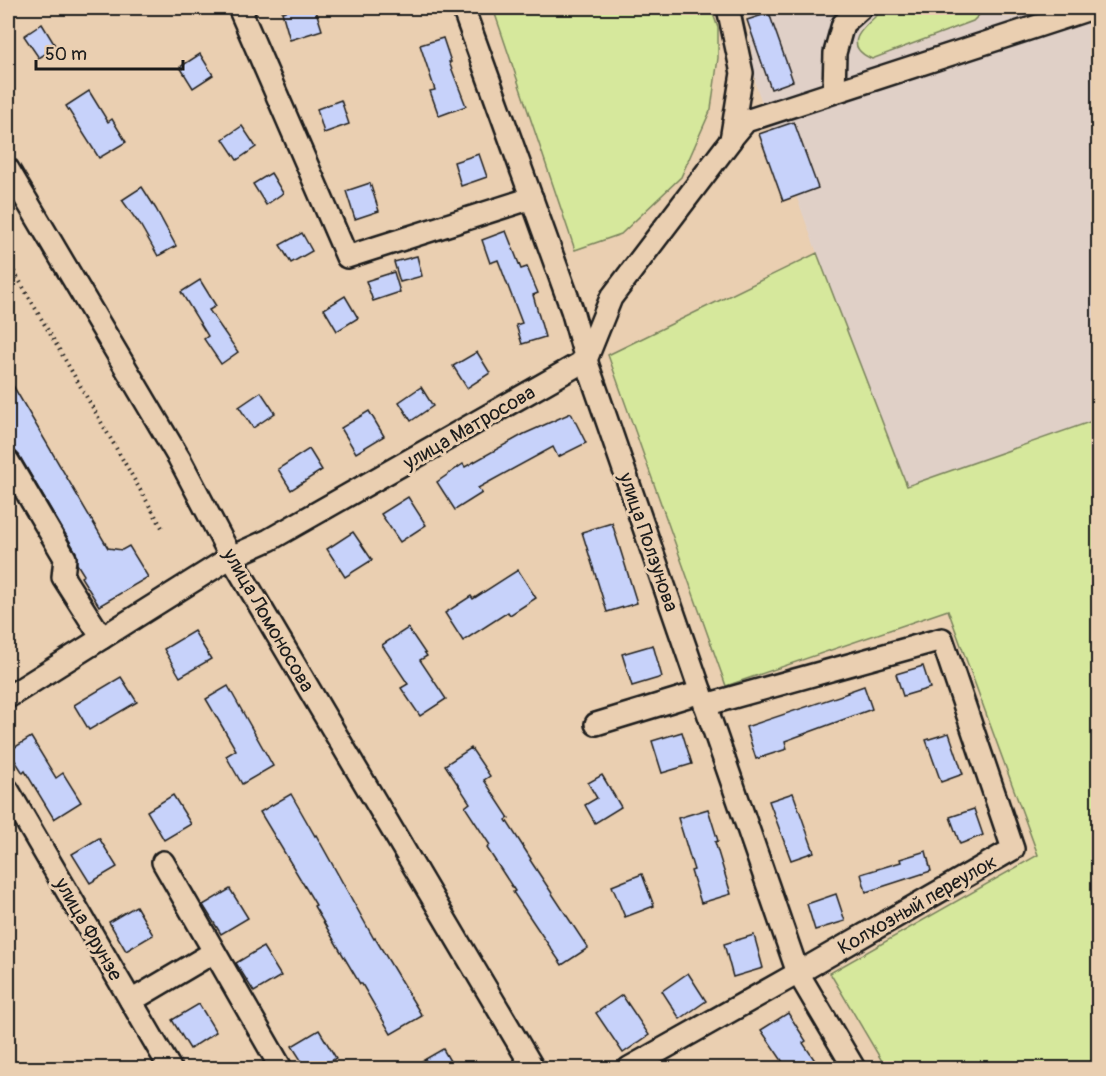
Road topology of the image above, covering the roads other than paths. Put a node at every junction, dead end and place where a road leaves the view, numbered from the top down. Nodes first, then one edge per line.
1 (245, 8) edge
2 (463, 8) edge
3 (728, 8) edge
4 (861, 8) edge
5 (1092, 8) edge
6 (834, 91) junction
7 (731, 140) junction
8 (8, 170) edge
9 (532, 198) junction
10 (611, 298) junction
11 (572, 310) junction
12 (586, 360) junction
13 (8, 461) edge
14 (231, 557) junction
15 (102, 639) junction
16 (8, 697) edge
17 (703, 699) junction
18 (596, 724) dead end
19 (8, 790) edge
20 (163, 862) dead end
21 (214, 952) junction
22 (798, 974) junction
23 (132, 1001) junction
24 (170, 1068) edge
25 (281, 1068) edge
26 (533, 1068) edge
27 (629, 1068) edge
28 (854, 1068) edge

1 - 9 street
2 - 9 street, улица Ползунова
3 - 7 street
4 - 6 street
5 - 6 street
6 - 7 street
7 - 10 street
8 - 14 street, улица Ломоносова
9 - 11 street, улица Ползунова
10 - 11 street
10 - 12 street
11 - 12 street, улица Ползунова
12 - 14 street, улица Матросова
12 - 17 street, улица Ползунова
13 - 15 street
14 - 15 street, улица Матросова
14 - 26 street, улица Ломоносова
15 - 16 street, улица Матросова
17 - 18 street
17 - 22 street, улица Ползунова
17 - 22 street, Колхозный переулок
19 - 23 street, улица Фрунзе
20 - 21 street
21 - 23 street
21 - 25 street
22 - 27 street, Колхозный переулок
22 - 28 street, улица Ползунова
23 - 24 street, улица Фрунзе

